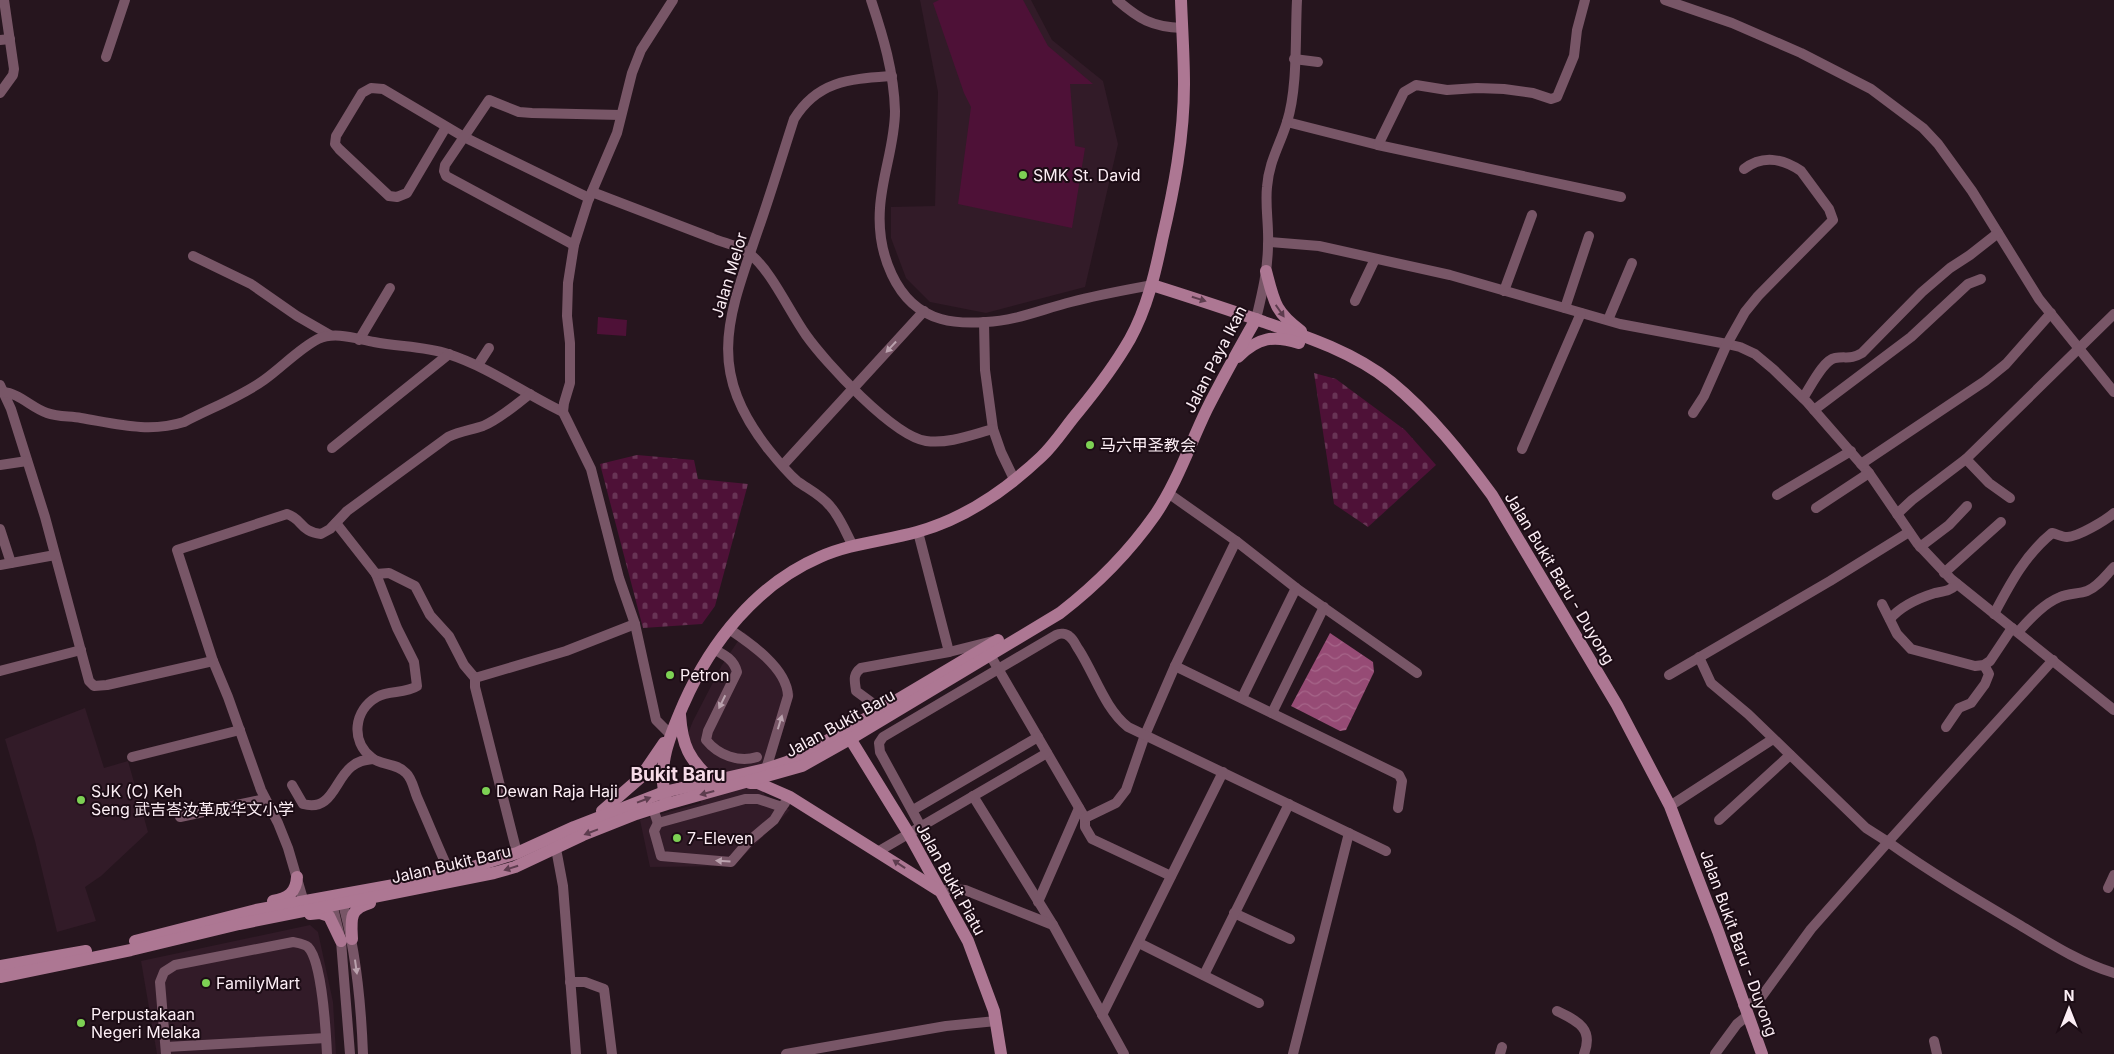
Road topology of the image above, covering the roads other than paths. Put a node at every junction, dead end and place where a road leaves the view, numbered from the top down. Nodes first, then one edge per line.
1 (4, 0) edge
2 (125, 0) edge
3 (673, 0) edge
4 (871, 0) edge
5 (1117, 0) edge
6 (1181, 0) edge
7 (1297, 0) edge
8 (1584, 0) edge
9 (1665, 0) edge
10 (1182, 28) junction
11 (5, 40) edge
12 (106, 57) dead end
13 (1294, 59) junction
14 (1318, 62) dead end
15 (892, 76) junction
16 (4, 83) edge
17 (0, 93) edge
18 (621, 115) junction
19 (1287, 122) junction
20 (446, 127) junction
21 (464, 137) junction
22 (1378, 145) junction
23 (1744, 169) dead end
24 (590, 195) junction
25 (1622, 197) dead end
26 (1532, 215) dead end
27 (1998, 233) junction
28 (1589, 236) dead end
29 (1269, 242) junction
30 (574, 245) junction
31 (750, 253) junction
32 (194, 256) dead end
33 (1375, 259) junction
34 (1632, 263) dead end
35 (1266, 271) junction
36 (1981, 278) dead end
37 (1152, 285) junction
38 (390, 288) dead end
39 (1504, 291) junction
40 (1354, 301) dead end
41 (1565, 308) junction
42 (924, 311) junction
43 (1581, 313) junction
44 (2051, 313) junction
45 (2114, 314) edge
46 (1256, 319) junction
47 (1608, 320) junction
48 (984, 322) junction
49 (330, 335) junction
50 (1311, 339) junction
51 (360, 340) junction
52 (1727, 344) junction
53 (489, 348) dead end
54 (2080, 349) junction
55 (449, 354) junction
56 (1357, 360) junction
57 (478, 365) junction
58 (1230, 365) junction
59 (854, 387) junction
60 (2, 389) edge
61 (2114, 392) edge
62 (530, 394) junction
63 (1802, 398) junction
64 (1814, 410) junction
65 (563, 412) junction
66 (1693, 413) dead end
67 (992, 429) junction
68 (332, 448) dead end
69 (1522, 449) dead end
70 (1851, 451) junction
71 (1966, 459) junction
72 (27, 461) junction
73 (1861, 464) junction
74 (0, 465) edge
75 (783, 465) junction
76 (1869, 473) junction
77 (1014, 479) junction
78 (1168, 493) junction
79 (1776, 495) dead end
80 (2010, 498) dead end
81 (1967, 506) dead end
82 (1816, 508) dead end
83 (2114, 513) edge
84 (1897, 514) junction
85 (2001, 522) dead end
86 (336, 523) junction
87 (0, 529) edge
88 (918, 532) junction
89 (1910, 532) junction
90 (1236, 541) junction
91 (853, 546) junction
92 (1920, 547) junction
93 (55, 555) junction
94 (1114, 562) junction
95 (11, 563) junction
96 (0, 565) edge
97 (2114, 567) edge
98 (1944, 573) junction
99 (376, 574) junction
100 (1957, 584) junction
101 (1296, 588) junction
102 (1882, 604) dead end
103 (1324, 608) junction
104 (1994, 614) junction
105 (1890, 619) junction
106 (634, 624) junction
107 (730, 629) junction
108 (2015, 630) junction
109 (999, 640) junction
110 (81, 650) junction
111 (715, 650) junction
112 (988, 651) junction
113 (949, 652) junction
114 (1700, 657) junction
115 (213, 660) junction
116 (2053, 660) junction
117 (1984, 665) junction
118 (1175, 666) junction
119 (1, 668) edge
120 (999, 669) junction
121 (1417, 673) dead end
122 (1669, 674) dead end
123 (475, 683) junction
124 (1242, 698) junction
125 (2114, 710) edge
126 (680, 712) junction
127 (1272, 713) junction
128 (884, 714) junction
129 (1946, 727) dead end
130 (240, 730) junction
131 (670, 734) junction
132 (848, 735) junction
133 (1146, 735) junction
134 (1038, 736) junction
135 (1773, 739) junction
136 (1048, 753) junction
137 (1790, 756) junction
138 (132, 757) dead end
139 (757, 757) dead end
140 (372, 759) junction
141 (766, 769) junction
142 (1223, 772) junction
143 (712, 780) junction
144 (747, 782) junction
145 (292, 785) dead end
146 (790, 796) junction
147 (974, 796) junction
148 (665, 798) junction
149 (266, 799) junction
150 (1289, 804) junction
151 (1670, 806) junction
152 (782, 807) junction
153 (1080, 808) junction
154 (1398, 808) dead end
155 (653, 809) junction
156 (913, 810) junction
157 (180, 817) dead end
158 (1085, 818) junction
159 (1720, 820) dead end
160 (658, 823) junction
161 (574, 827) junction
162 (922, 827) junction
163 (1349, 833) junction
164 (909, 834) junction
165 (1888, 842) junction
166 (553, 843) junction
167 (879, 851) junction
168 (1386, 851) dead end
169 (517, 853) junction
170 (449, 871) junction
171 (2114, 875) edge
172 (1170, 876) junction
173 (297, 877) junction
174 (465, 879) junction
175 (2108, 888) dead end
176 (940, 891) junction
177 (336, 900) junction
178 (1038, 902) junction
179 (305, 906) junction
180 (1234, 913) junction
181 (1053, 925) junction
182 (187, 927) junction
183 (208, 933) junction
184 (1290, 939) dead end
185 (347, 940) junction
186 (1139, 943) junction
187 (0, 966) edge
188 (2114, 973) edge
189 (1204, 975) junction
190 (0, 977) edge
191 (570, 982) junction
192 (1260, 1003) dead end
193 (1557, 1011) dead end
194 (1745, 1011) junction
195 (1102, 1015) junction
196 (996, 1021) junction
197 (326, 1038) junction
198 (1934, 1041) dead end
199 (166, 1050) edge
200 (327, 1054) edge
201 (350, 1054) edge
202 (363, 1054) edge
203 (576, 1054) edge
204 (612, 1054) edge
205 (786, 1054) edge
206 (1001, 1054) edge
207 (1124, 1054) edge
208 (1293, 1054) edge
209 (1584, 1054) edge
210 (1715, 1054) edge
211 (1762, 1054) edge
212 (1937, 1054) edge

1 - 11 street
2 - 12 street
3 - 18 street
4 - 15 street
5 - 10 street
6 - 10 main road
7 - 13 street, Jalan Paya Ikan
8 - 22 street
9 - 27 street
10 - 37 main road
11 - 16 street
13 - 14 street
13 - 19 street, Jalan Paya Ikan
15 - 31 street, Jalan Melor
15 - 42 street
16 - 17 street
18 - 21 street
18 - 24 street
19 - 22 street
19 - 29 street, Jalan Paya Ikan
20 - 20 street
20 - 21 street
21 - 24 street
21 - 30 street
22 - 25 street
23 - 52 street
24 - 30 street
24 - 31 street
26 - 39 street
27 - 44 street
27 - 63 street
28 - 41 street
29 - 33 street
29 - 35 street, Jalan Paya Ikan
30 - 65 street
31 - 59 street
31 - 75 street, Jalan Melor
32 - 49 street
33 - 39 street
33 - 40 street
34 - 47 street
35 - 46 street, Jalan Paya Ikan
35 -> 50 main road
36 - 64 street
37 -> 46 main road, Jalan Bukit Baru - Duyong
37 - 48 street
37 - 77 main road
38 - 51 street
39 - 41 street
41 - 43 street
42 - 48 street
42 -> 59 street
43 - 47 street
43 - 69 street
44 - 54 street
44 - 73 street
45 - 54 street
46 - 50 main road, Jalan Bukit Baru - Duyong
46 - 58 main road, Jalan Paya Ikan
47 - 52 street
48 - 67 street
49 - 51 street
49 - 60 street
50 - 56 main road, Jalan Bukit Baru - Duyong
51 - 55 street
52 - 63 street
52 - 66 street
53 - 57 street
54 - 61 street
54 - 71 street
55 - 57 street
55 - 68 street
56 - 58 main road
56 - 151 main road, Jalan Bukit Baru - Duyong
57 - 62 street
58 - 78 main road, Jalan Paya Ikan
59 - 67 street
59 - 75 street
60 - 72 street
62 - 65 street
62 - 86 street
63 - 64 street
64 - 70 street
65 - 106 street
67 - 77 street
70 - 73 street
70 - 79 street
71 - 80 street
71 - 84 street
72 - 74 street
72 - 93 street
73 - 76 street
75 - 91 street, Jalan Melor
76 - 82 street
76 - 84 street
77 - 88 main road
78 - 90 street
78 - 94 main road, Jalan Paya Ikan
81 - 92 street
83 - 104 street
84 - 89 street
85 - 98 street
86 - 99 street
86 - 115 street
87 - 95 street
88 - 91 main road
88 - 113 street
89 - 92 street
89 - 114 street
90 - 101 street
90 - 118 street
91 - 107 main road
92 - 98 street
93 - 95 street
93 - 110 street
94 - 109 main road, Jalan Paya Ikan
94 - 112 main road, Jalan Paya Ikan
95 - 96 street
97 - 108 street
98 - 100 street
99 - 123 street
99 - 140 street
100 - 104 street
100 - 105 street
101 - 103 street
101 - 124 street
102 - 105 street
103 - 121 street
103 - 127 street
104 - 108 street
105 - 117 street
106 - 123 street
106 - 131 street
107 - 111 main road
141 -> 107 street
108 - 116 street
108 - 117 street
109 - 112 main road, Jalan Paya Ikan
109 - 113 street
110 - 115 street
110 - 119 street
111 - 126 main road
111 -> 139 street
112 - 120 street
112 - 128 main road, Jalan Bukit Baru
113 - 128 street
114 - 122 street
114 - 135 street
115 - 130 street
116 - 125 street
116 - 165 street
117 - 129 street
118 - 124 street
118 - 133 street
120 - 133 street
120 - 134 street
120 - 156 street
123 - 169 street
124 - 127 street
126 - 131 main road
126 - 143 main road
127 - 154 street
128 - 132 main road, Jalan Bukit Baru
130 - 138 street
130 - 149 street
131 - 148 main road
131 - 161 main road
132 - 141 main road, Jalan Bukit Baru
132 - 144 main road, Jalan Bukit Baru
132 - 164 main road, Jalan Bukit Piatu
133 - 142 street
133 - 158 street
134 - 136 street
134 - 156 street
135 - 137 street
135 - 151 street
136 - 147 street
136 - 153 street
137 - 159 street
137 - 165 street
140 - 145 street
140 - 170 street
141 - 143 main road, Jalan Bukit Baru
142 - 150 street
142 - 172 street
143 - 148 main road, Jalan Bukit Baru
144 - 146 main road
144 -> 148 main road, Jalan Bukit Baru
146 - 152 street
146 - 167 main road
147 - 162 street
147 - 178 street
148 - 155 main road, Jalan Bukit Baru
161 -> 148 main road, Jalan Bukit Baru
149 - 157 street
149 - 173 street
150 - 163 street
150 - 180 street
151 - 194 main road, Jalan Bukit Baru - Duyong
152 - 160 street
152 -> 160 street
153 - 158 street
153 - 178 street
155 - 160 street
155 -> 166 main road, Jalan Bukit Baru
156 - 162 street
158 - 172 street
161 - 166 main road, Jalan Bukit Baru
162 - 164 street
163 - 168 street
163 - 208 street
164 - 167 street
164 - 176 main road, Jalan Bukit Piatu
165 - 188 street
165 - 194 street
166 - 169 main road, Jalan Bukit Baru
166 -> 174 main road, Jalan Bukit Baru
166 - 191 street
176 -> 167 main road
169 - 170 main road, Jalan Bukit Baru
170 - 177 main road, Jalan Bukit Baru
171 - 175 street
172 - 186 street
173 - 179 street
173 - 182 main road
174 - 177 main road, Jalan Bukit Baru
174 - 185 main road
176 - 181 street
176 - 196 main road, Jalan Bukit Piatu
177 - 179 main road, Jalan Bukit Baru
177 - 185 street
178 - 181 street
179 - 182 main road, Jalan Bukit Baru
179 - 183 main road, Jalan Bukit Baru
180 - 184 street
180 - 189 street
181 - 195 street
182 - 187 main road, Jalan Bukit Baru
183 - 185 main road
183 - 190 main road, Jalan Bukit Baru
185 - 201 street
185 -> 202 street
186 - 189 street
186 - 195 street
189 - 192 street
191 - 203 street
191 - 204 street
193 - 209 street
194 - 210 street
194 - 211 main road, Jalan Bukit Baru - Duyong
195 - 207 street
196 - 205 street
196 - 206 main road, Jalan Bukit Piatu
197 - 199 street
197 - 199 street
197 - 200 street
198 - 212 street

